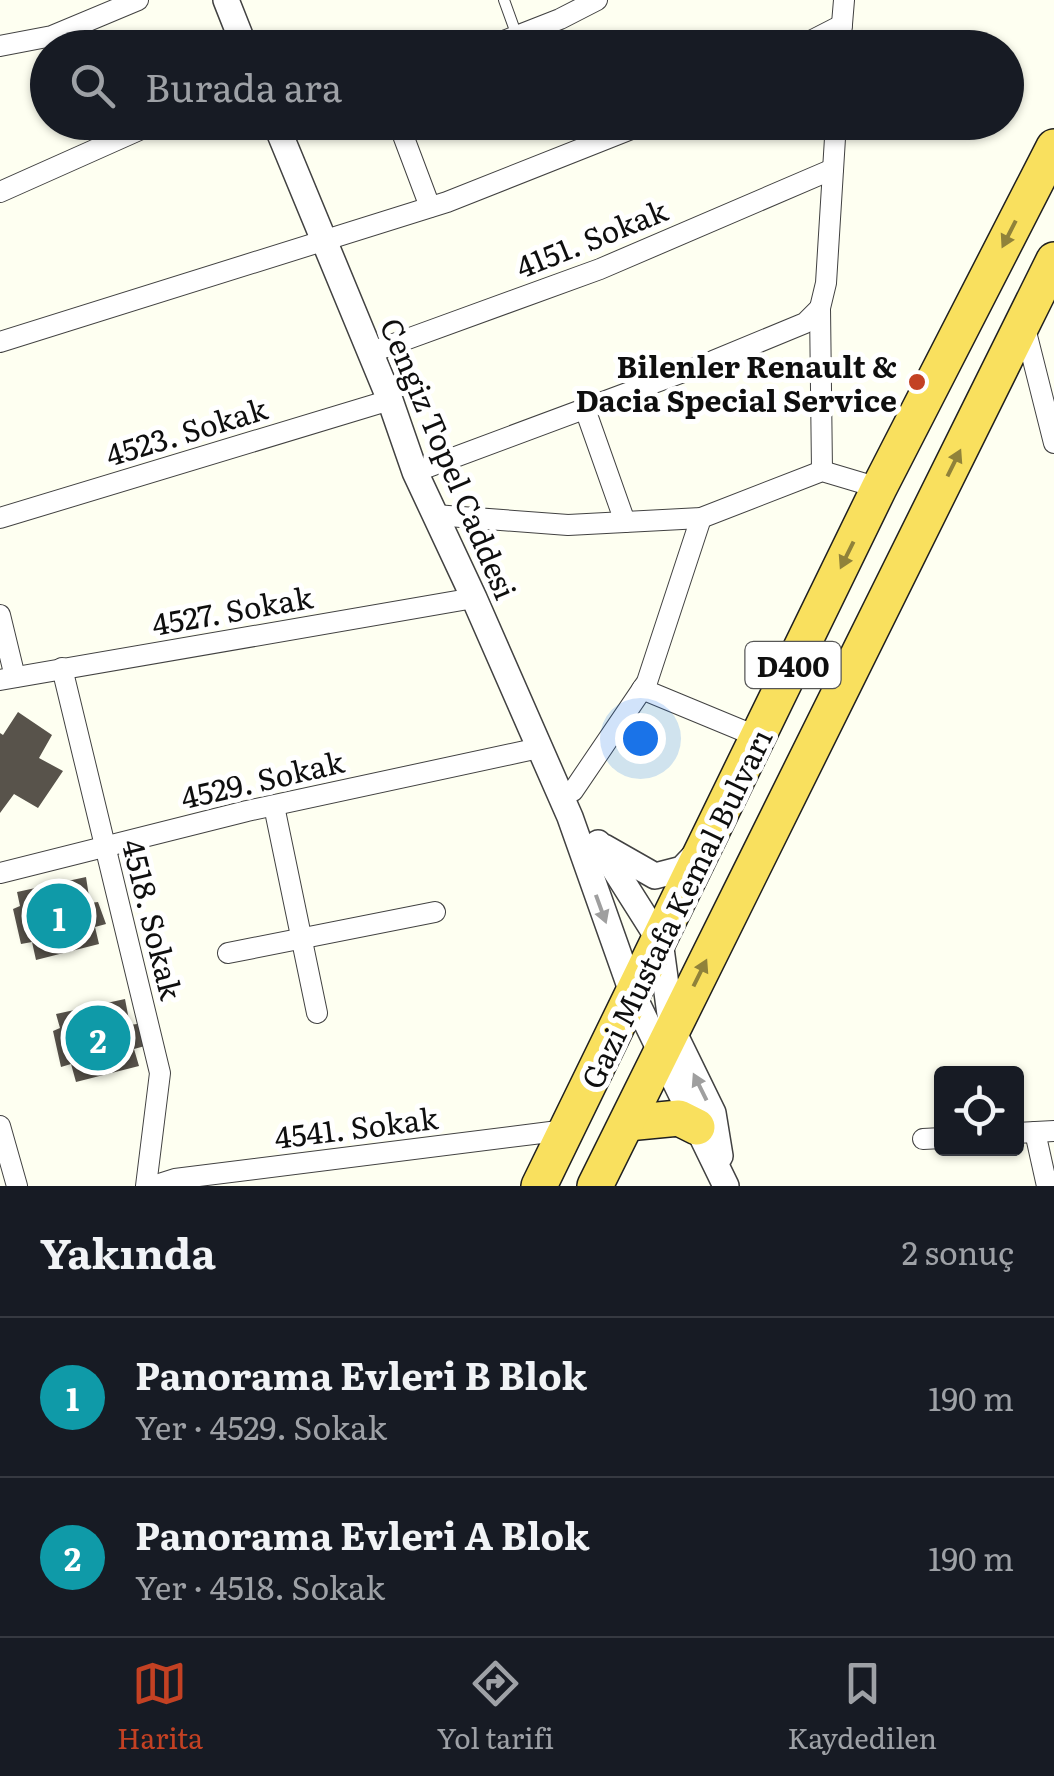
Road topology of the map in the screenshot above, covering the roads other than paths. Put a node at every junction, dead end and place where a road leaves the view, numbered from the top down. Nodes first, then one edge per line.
1 (138, 0) edge
2 (226, 0) edge
3 (504, 0) edge
4 (597, 0) edge
5 (844, 0) edge
6 (842, 25) junction
7 (66, 30) edge
8 (238, 30) edge
9 (515, 30) edge
10 (533, 30) edge
11 (832, 30) edge
12 (842, 30) edge
13 (30, 40) edge
14 (0, 46) edge
15 (117, 140) edge
16 (283, 140) edge
17 (405, 140) edge
18 (603, 140) edge
19 (835, 140) edge
20 (1054, 147) edge
21 (833, 169) junction
22 (0, 192) edge
23 (430, 207) junction
24 (324, 239) junction
25 (1054, 260) edge
26 (820, 308) junction
27 (1024, 322) junction
28 (0, 342) edge
29 (369, 353) junction
30 (390, 400) junction
31 (585, 409) junction
32 (1054, 443) edge
33 (822, 471) junction
34 (415, 472) junction
35 (879, 488) junction
36 (435, 515) junction
37 (0, 518) edge
38 (702, 518) junction
39 (625, 522) junction
40 (474, 598) junction
41 (0, 616) edge
42 (62, 668) junction
43 (8, 678) edge
44 (642, 689) junction
45 (758, 736) junction
46 (539, 748) junction
47 (558, 792) junction
48 (274, 806) junction
49 (570, 817) junction
50 (598, 843) junction
51 (706, 844) junction
52 (105, 845) junction
53 (0, 873) edge
54 (435, 912) dead end
55 (300, 939) junction
56 (660, 940) junction
57 (228, 952) dead end
58 (633, 995) junction
59 (316, 1013) dead end
60 (667, 1042) junction
61 (627, 1123) junction
62 (0, 1126) edge
63 (697, 1127) junction
64 (566, 1130) junction
65 (1035, 1132) edge
66 (175, 1182) edge
67 (725, 1184) edge
68 (18, 1186) edge
69 (149, 1186) edge
70 (539, 1186) edge
71 (595, 1186) edge
72 (1048, 1186) edge

1 - 7 street
2 - 8 street
3 - 9 lane
4 - 10 street
5 - 6 street
6 - 11 street
6 - 12 street
13 - 14 street
15 - 22 street
16 - 24 street, Cengiz Topel Caddesi
17 - 23 street
18 - 23 street
19 - 21 street
20 -> 35 highway, Gazi Mustafa Kemal Bulvarı / D400
21 - 26 street
21 - 29 street, 4151. Sokak
23 - 24 street
24 - 28 street
24 - 29 street, Cengiz Topel Caddesi
25 - 27 highway, Gazi Mustafa Kemal Bulvarı / D400
26 - 31 street
26 - 33 street
27 - 32 street
60 -> 27 highway, Gazi Mustafa Kemal Bulvarı / D400
29 - 30 street, Cengiz Topel Caddesi
30 - 34 street, Cengiz Topel Caddesi
30 - 37 street, 4523. Sokak
31 - 34 street
31 - 39 street
33 - 35 street
33 - 38 street
34 - 36 street, Cengiz Topel Caddesi
35 -> 45 highway, Gazi Mustafa Kemal Bulvarı / D400
36 - 39 street
36 - 40 street, Cengiz Topel Caddesi
38 - 39 street
38 - 44 street
40 - 42 street, 4527. Sokak
40 - 46 street, Cengiz Topel Caddesi
41 - 43 street
42 - 43 street, 4527. Sokak
42 - 52 street, 4518. Sokak
44 - 45 street
44 - 47 street
45 - 51 highway, Gazi Mustafa Kemal Bulvarı / D400
46 - 47 street, Cengiz Topel Caddesi
46 - 48 street, 4529. Sokak
47 - 49 street, Cengiz Topel Caddesi
48 - 52 street, 4529. Sokak
48 - 55 street
49 - 50 street, Cengiz Topel Caddesi
49 -> 58 street, Cengiz Topel Caddesi
50 - 51 street, Cengiz Topel Caddesi
50 - 56 street, Cengiz Topel Caddesi
51 - 56 highway, Gazi Mustafa Kemal Bulvarı / D400
52 - 53 street, 4529. Sokak
52 - 69 street, 4518. Sokak
54 - 55 street
55 - 57 street
55 - 59 street
56 - 58 highway, Gazi Mustafa Kemal Bulvarı / D400
56 - 60 street, Cengiz Topel Caddesi
58 - 60 street, Cengiz Topel Caddesi
58 - 64 highway, Gazi Mustafa Kemal Bulvarı / D400
60 - 61 highway, Gazi Mustafa Kemal Bulvarı / D400
60 - 63 street, Cengiz Topel Caddesi
67 -> 60 street, Cengiz Topel Caddesi
61 - 63 highway
61 - 71 highway, Gazi Mustafa Kemal Bulvarı / D400
62 - 68 street
63 - 67 street, Cengiz Topel Caddesi
64 - 66 street, 4541. Sokak
64 - 70 highway, Gazi Mustafa Kemal Bulvarı / D400
65 - 72 street
66 - 69 street, 4541. Sokak

